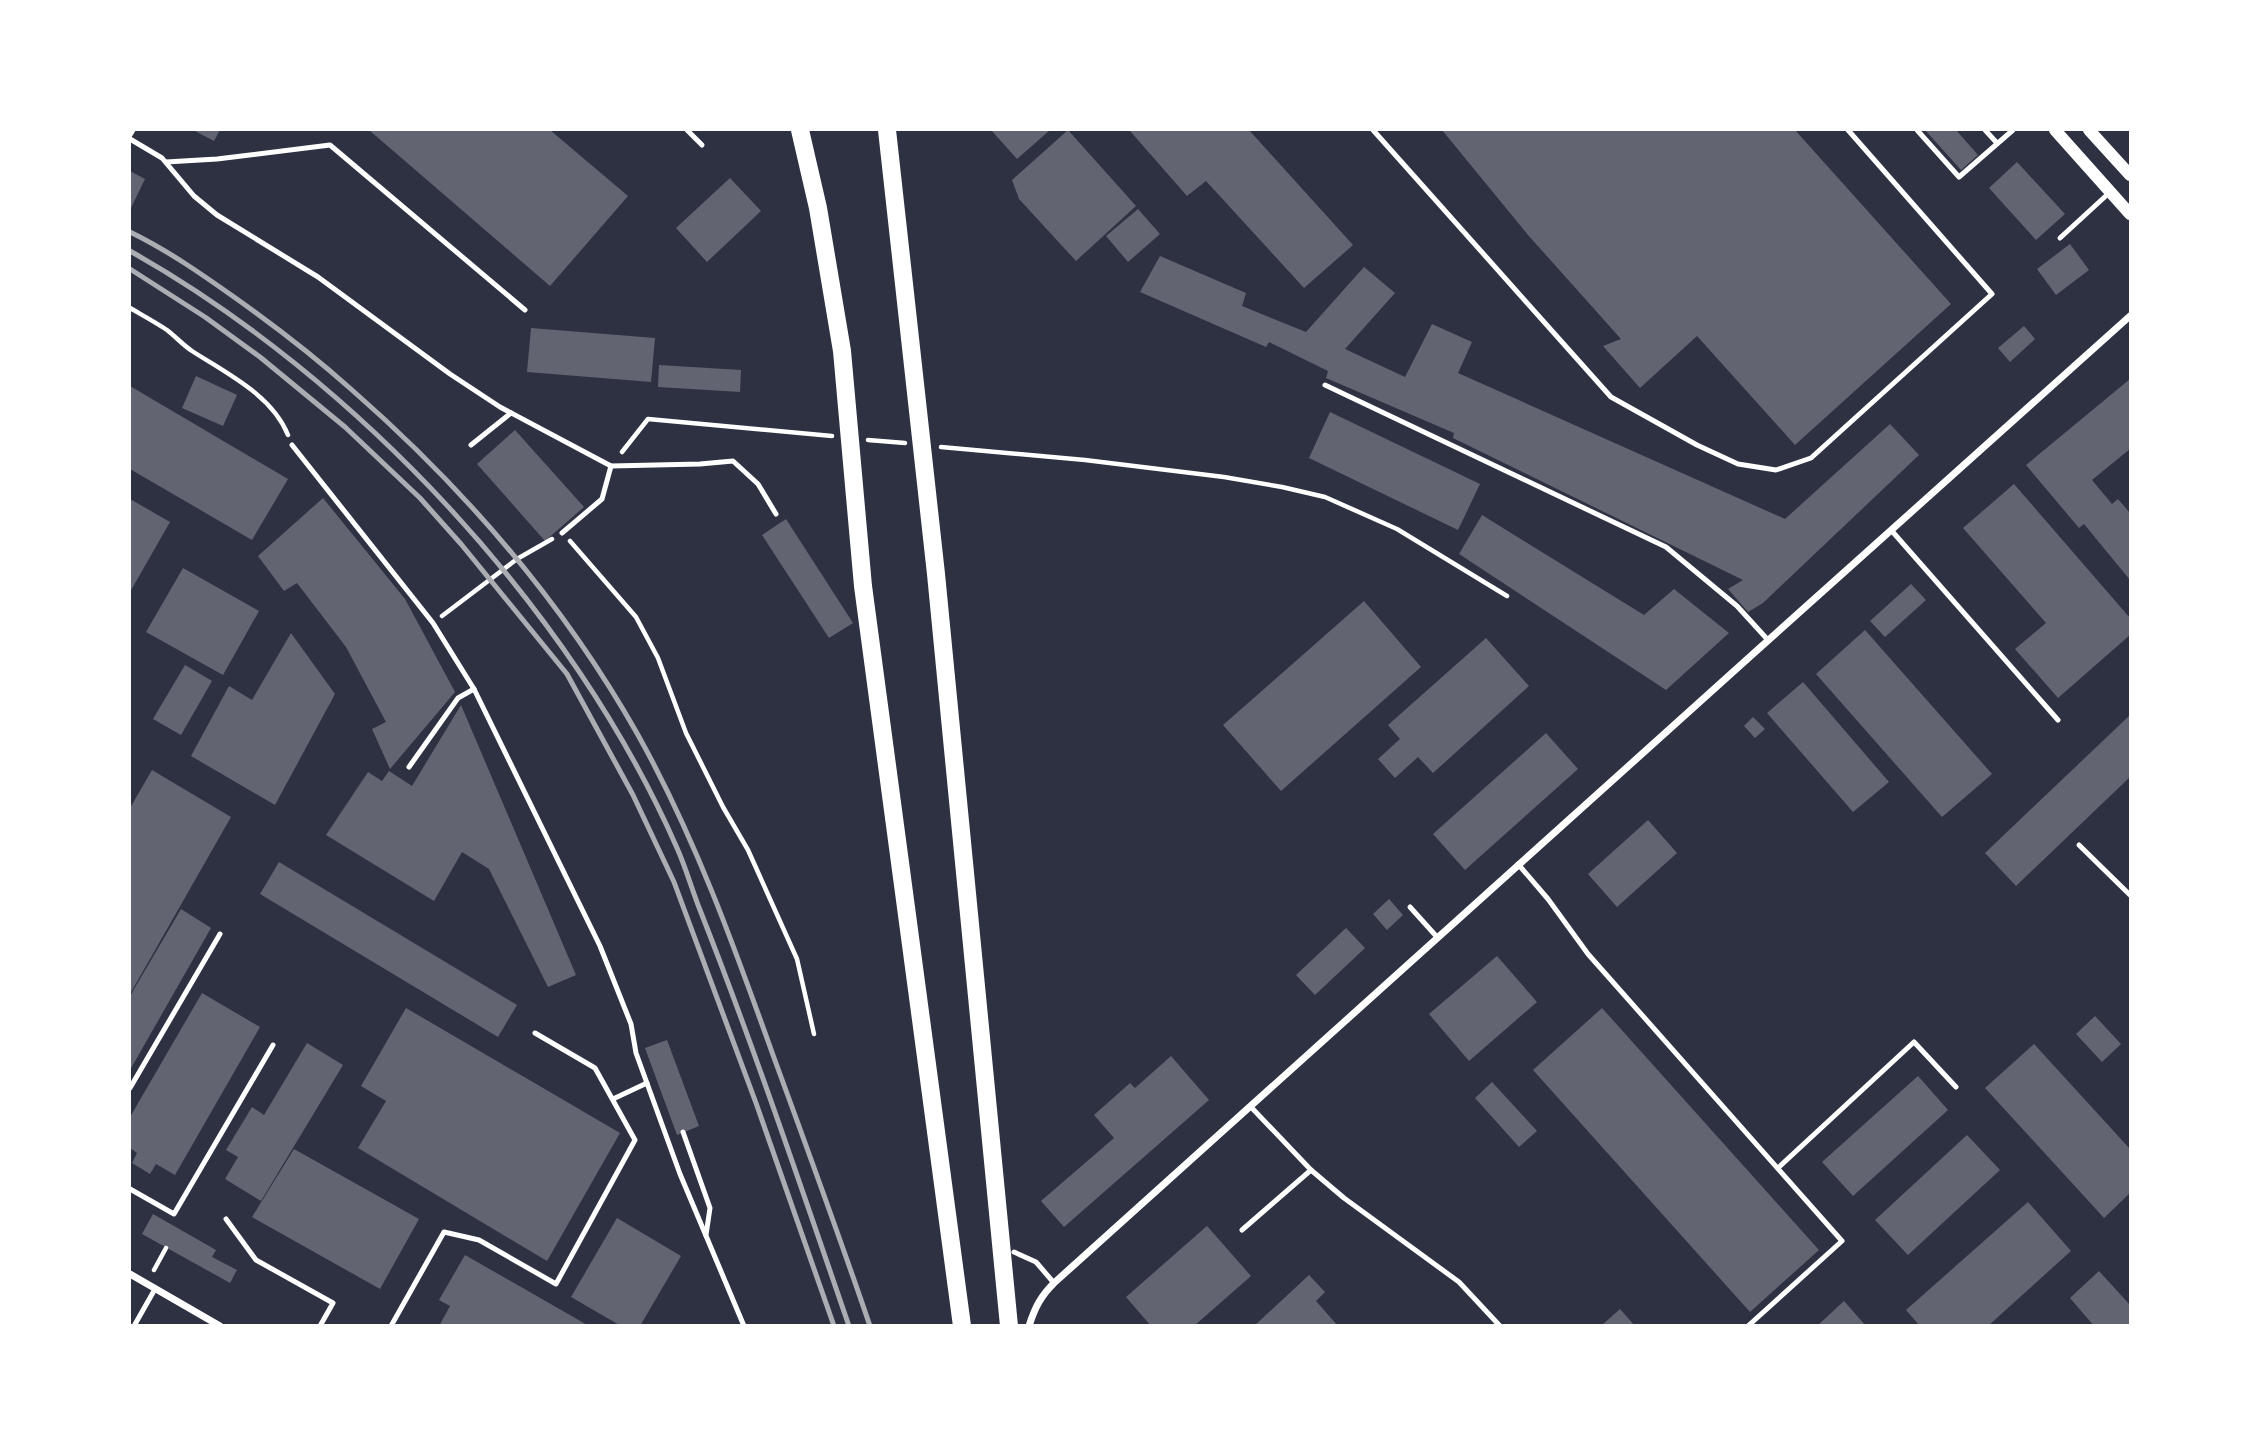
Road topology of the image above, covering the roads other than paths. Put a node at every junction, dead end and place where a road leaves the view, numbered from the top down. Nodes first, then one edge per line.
1 (133, 130) edge
2 (687, 130) edge
3 (800, 130) edge
4 (887, 130) edge
5 (1373, 130) edge
6 (1848, 130) edge
7 (1917, 130) edge
8 (1985, 130) edge
9 (2013, 130) edge
10 (2055, 130) edge
11 (2089, 130) edge
12 (130, 137) edge
13 (1997, 143) junction
14 (702, 145) dead end
15 (166, 162) junction
16 (2130, 176) edge
17 (2111, 192) junction
18 (2130, 214) edge
19 (2060, 239) dead end
20 (525, 310) dead end
21 (2130, 316) edge
22 (1325, 385) dead end
23 (511, 413) junction
24 (292, 445) road end
25 (471, 445) dead end
26 (611, 466) junction
27 (776, 513) dead end
28 (1892, 530) junction
29 (562, 533) road end
30 (1768, 640) junction
31 (474, 689) junction
32 (2058, 720) dead end
33 (409, 767) dead end
34 (2079, 845) dead end
35 (1518, 864) junction
36 (2130, 895) edge
37 (1410, 907) dead end
38 (220, 934) dead end
39 (1437, 937) junction
40 (535, 1033) dead end
41 (273, 1045) dead end
42 (647, 1083) junction
43 (1956, 1087) dead end
44 (130, 1088) edge
45 (613, 1099) junction
46 (1250, 1106) junction
47 (684, 1132) dead end
48 (1777, 1168) junction
49 (1311, 1170) junction
50 (130, 1189) edge
51 (226, 1219) dead end
52 (1242, 1230) dead end
53 (706, 1235) junction
54 (1014, 1252) dead end
55 (130, 1274) edge
56 (1055, 1283) junction
57 (155, 1289) junction
58 (134, 1325) edge
59 (220, 1325) edge
60 (320, 1325) edge
61 (391, 1325) edge
62 (744, 1325) edge
63 (962, 1325) edge
64 (1009, 1325) edge
65 (1029, 1325) edge
66 (1500, 1325) edge
67 (1748, 1325) edge

1 - 12 lane
2 - 14 lane
3 - 63 main road
4 - 64 main road
5 - 6 lane
7 - 13 lane
8 - 13 lane
9 - 13 lane
10 - 17 street
11 - 16 street
12 - 15 lane
15 - 20 lane
15 - 23 lane
17 - 18 street
17 - 19 lane
21 - 28 street
22 - 30 lane
23 - 25 lane
23 - 26 lane
24 - 31 lane
26 - 27 lane
26 - 29 lane
28 - 30 street
28 - 32 lane
30 - 35 street
31 - 33 lane
31 - 42 lane
34 - 36 lane
35 - 39 street
35 - 48 lane
37 - 39 lane
38 - 44 lane
39 - 46 street
40 - 45 lane
41 - 50 lane
42 - 45 lane
42 - 53 lane
43 - 48 lane
45 - 61 lane
46 - 49 lane
46 - 56 street
47 - 53 lane
48 - 67 lane
49 - 52 lane
49 - 66 lane
51 - 60 lane
53 - 62 lane
54 - 56 lane
55 - 57 street
56 - 65 street
57 - 58 lane
57 - 59 street

